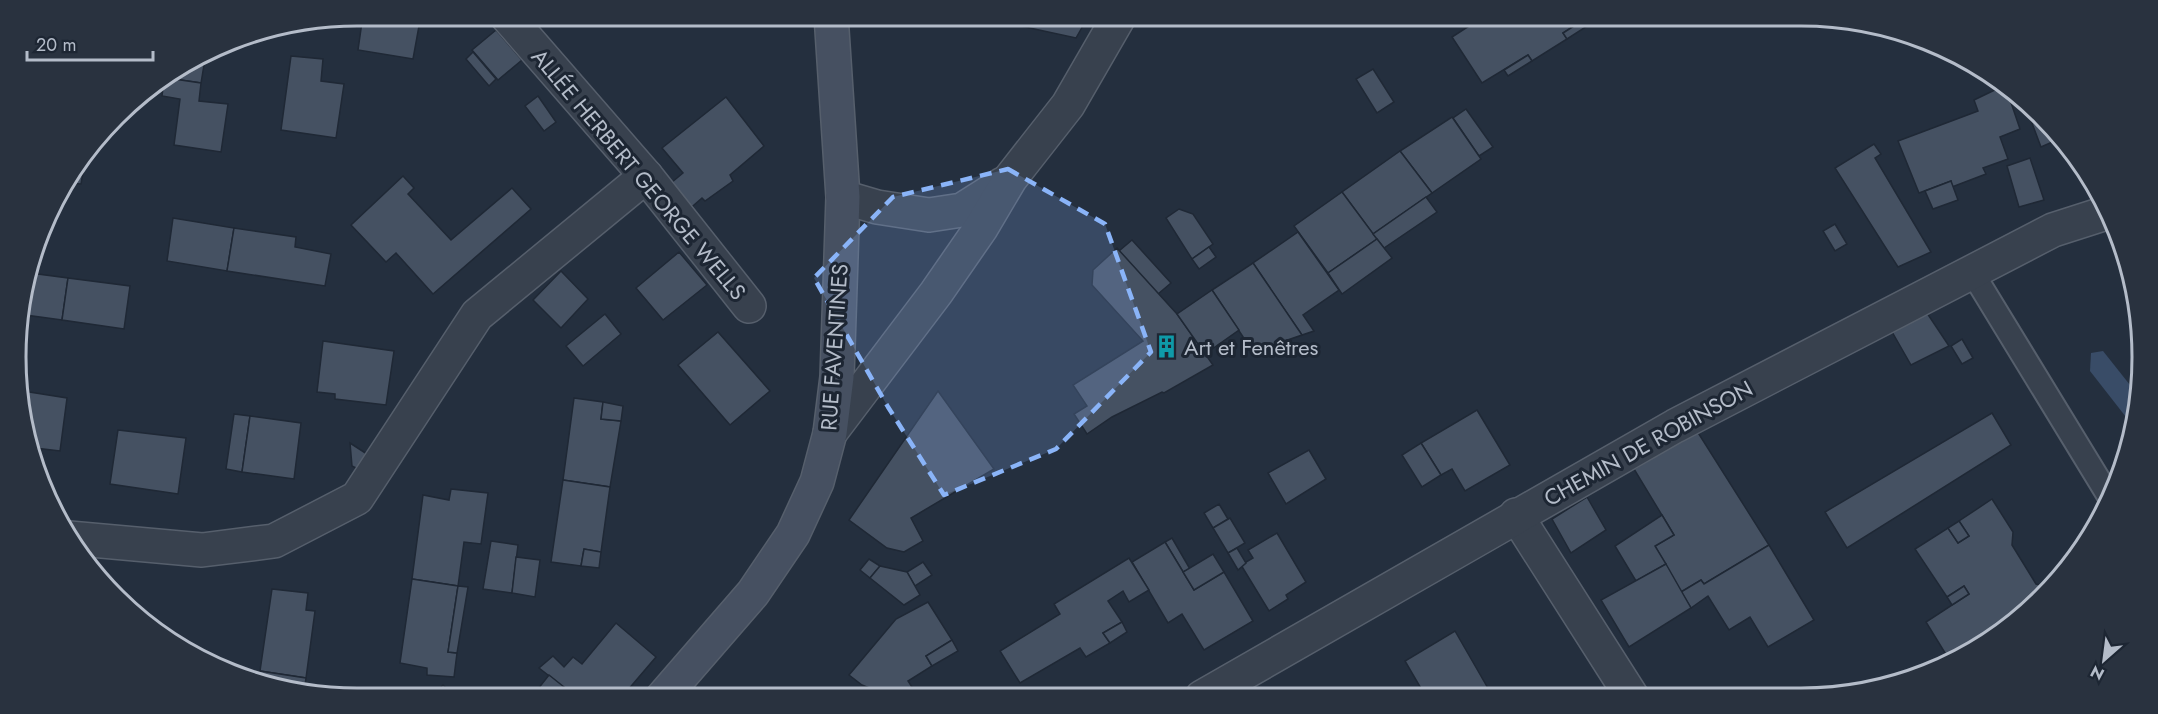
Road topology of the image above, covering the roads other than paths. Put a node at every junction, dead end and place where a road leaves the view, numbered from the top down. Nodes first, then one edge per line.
1 (516, 26) edge
2 (832, 26) edge
3 (1114, 26) edge
4 (646, 176) junction
5 (1010, 179) junction
6 (843, 197) junction
7 (2100, 215) edge
8 (1972, 272) junction
9 (749, 306) dead end
10 (830, 433) junction
11 (2105, 489) edge
12 (1516, 515) junction
13 (80, 539) edge
14 (671, 688) edge
15 (1218, 688) edge
16 (1626, 688) edge

1 - 4 street, ALLÉE HERBERT GEORGE WELLS
2 - 6 main road, RUE FAVENTINES
3 - 5 street
4 - 9 street, ALLÉE HERBERT GEORGE WELLS
4 - 13 street
5 - 6 street
5 - 10 street
6 - 10 main road, RUE FAVENTINES
7 - 8 street, CHEMIN DE ROBINSON
8 - 11 lane
8 - 12 street, CHEMIN DE ROBINSON
10 - 14 main road, RUE FAVENTINES
12 - 15 street, CHEMIN DE ROBINSON
12 - 16 street

